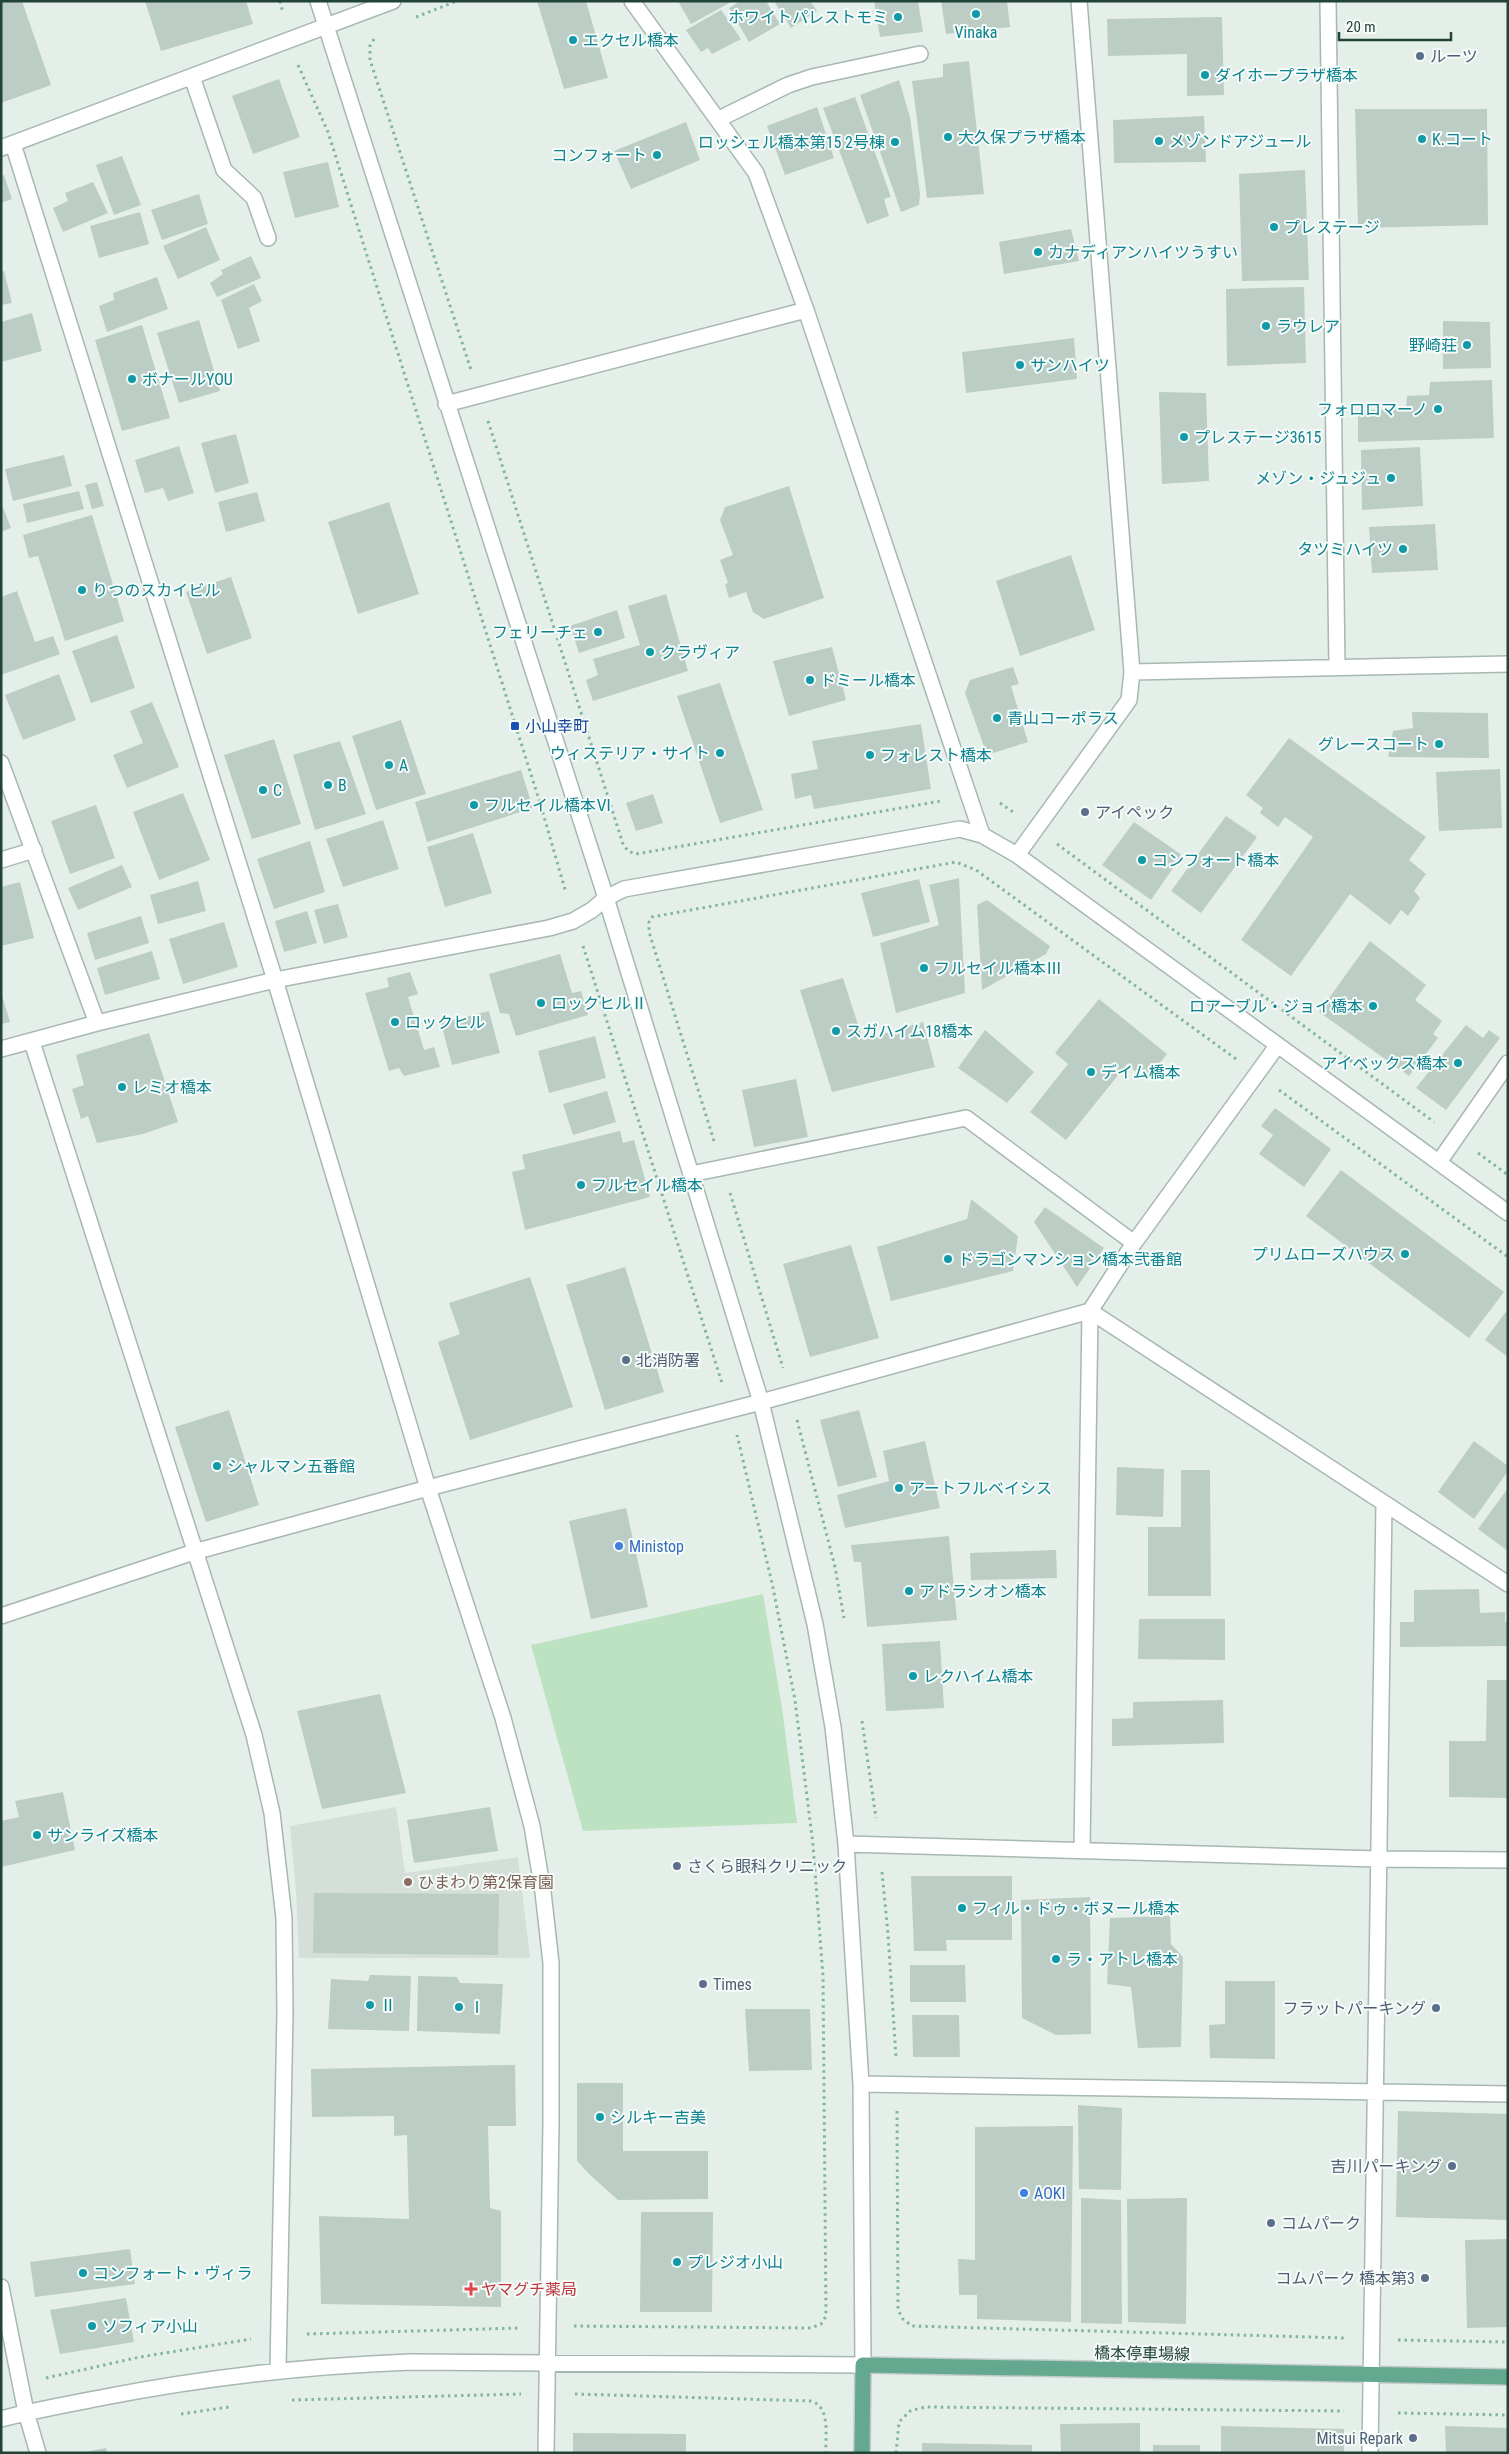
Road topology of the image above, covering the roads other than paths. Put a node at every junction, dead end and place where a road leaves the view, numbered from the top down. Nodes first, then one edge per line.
1 (318, 1) edge
2 (393, 1) edge
3 (632, 1) edge
4 (1079, 1) edge
5 (1328, 1) edge
6 (326, 27) junction
7 (920, 54) dead end
8 (192, 77) junction
9 (719, 119) junction
10 (7, 146) edge
11 (268, 238) dead end
12 (806, 310) junction
13 (446, 404) junction
14 (1508, 664) edge
15 (1337, 668) junction
16 (1132, 672) junction
17 (1, 763) edge
18 (982, 835) junction
19 (34, 850) junction
20 (1017, 855) junction
21 (1, 860) edge
22 (606, 898) junction
23 (275, 980) junction
24 (97, 1023) junction
25 (32, 1042) junction
26 (1277, 1046) junction
27 (1, 1049) edge
28 (1508, 1063) edge
29 (1438, 1162) junction
30 (691, 1174) junction
31 (1508, 1213) edge
32 (1134, 1243) junction
33 (1090, 1311) junction
34 (761, 1402) junction
35 (428, 1488) junction
36 (1384, 1503) junction
37 (194, 1552) junction
38 (1508, 1584) edge
39 (1, 1616) edge
40 (846, 1844) junction
41 (1082, 1850) junction
42 (1378, 1859) junction
43 (1508, 1860) edge
44 (861, 2084) junction
45 (1375, 2091) junction
46 (1508, 2094) edge
47 (1, 2287) edge
48 (546, 2363) junction
49 (863, 2365) junction
50 (278, 2369) junction
51 (1371, 2375) junction
52 (1508, 2377) edge
53 (26, 2412) junction
54 (1, 2419) edge
55 (38, 2453) edge
56 (546, 2453) edge
57 (862, 2453) edge
58 (1370, 2453) edge

1 - 6 street
2 - 6 street
3 - 9 street
4 - 16 street
5 - 15 street
6 - 8 street
6 - 13 street
7 - 9 street
8 - 10 street
8 - 11 street
9 - 12 street
10 - 23 street
12 - 13 street
12 - 18 street
13 - 22 street
14 - 15 street
15 - 16 street
16 - 20 street
17 - 19 street
18 - 20 street
18 - 22 street
19 - 21 street
19 - 24 street
20 - 26 street
22 - 23 street
22 - 30 street
23 - 24 street
23 - 35 street
24 - 25 street
25 - 27 street
25 - 37 street
26 - 29 street
26 - 32 street
28 - 29 street
29 - 31 street
30 - 32 street
30 - 34 street
32 - 33 street
33 - 34 street
33 - 36 street
33 - 41 street
34 - 35 street
34 - 40 street
35 - 37 street
35 - 48 street
36 - 38 street
36 - 42 street
37 - 39 street
37 - 50 street
40 - 41 street
40 - 44 street
41 - 42 street
42 - 43 street
42 - 45 street
44 - 45 street
44 - 49 street
45 - 46 street
45 - 51 street
47 - 53 street
48 - 49 street
48 - 50 street
48 - 56 street
49 - 51 main road, 橋本停車場線
49 - 57 main road
50 - 53 street
51 - 52 main road, 橋本停車場線
51 - 58 street
53 - 54 street
53 - 55 street

